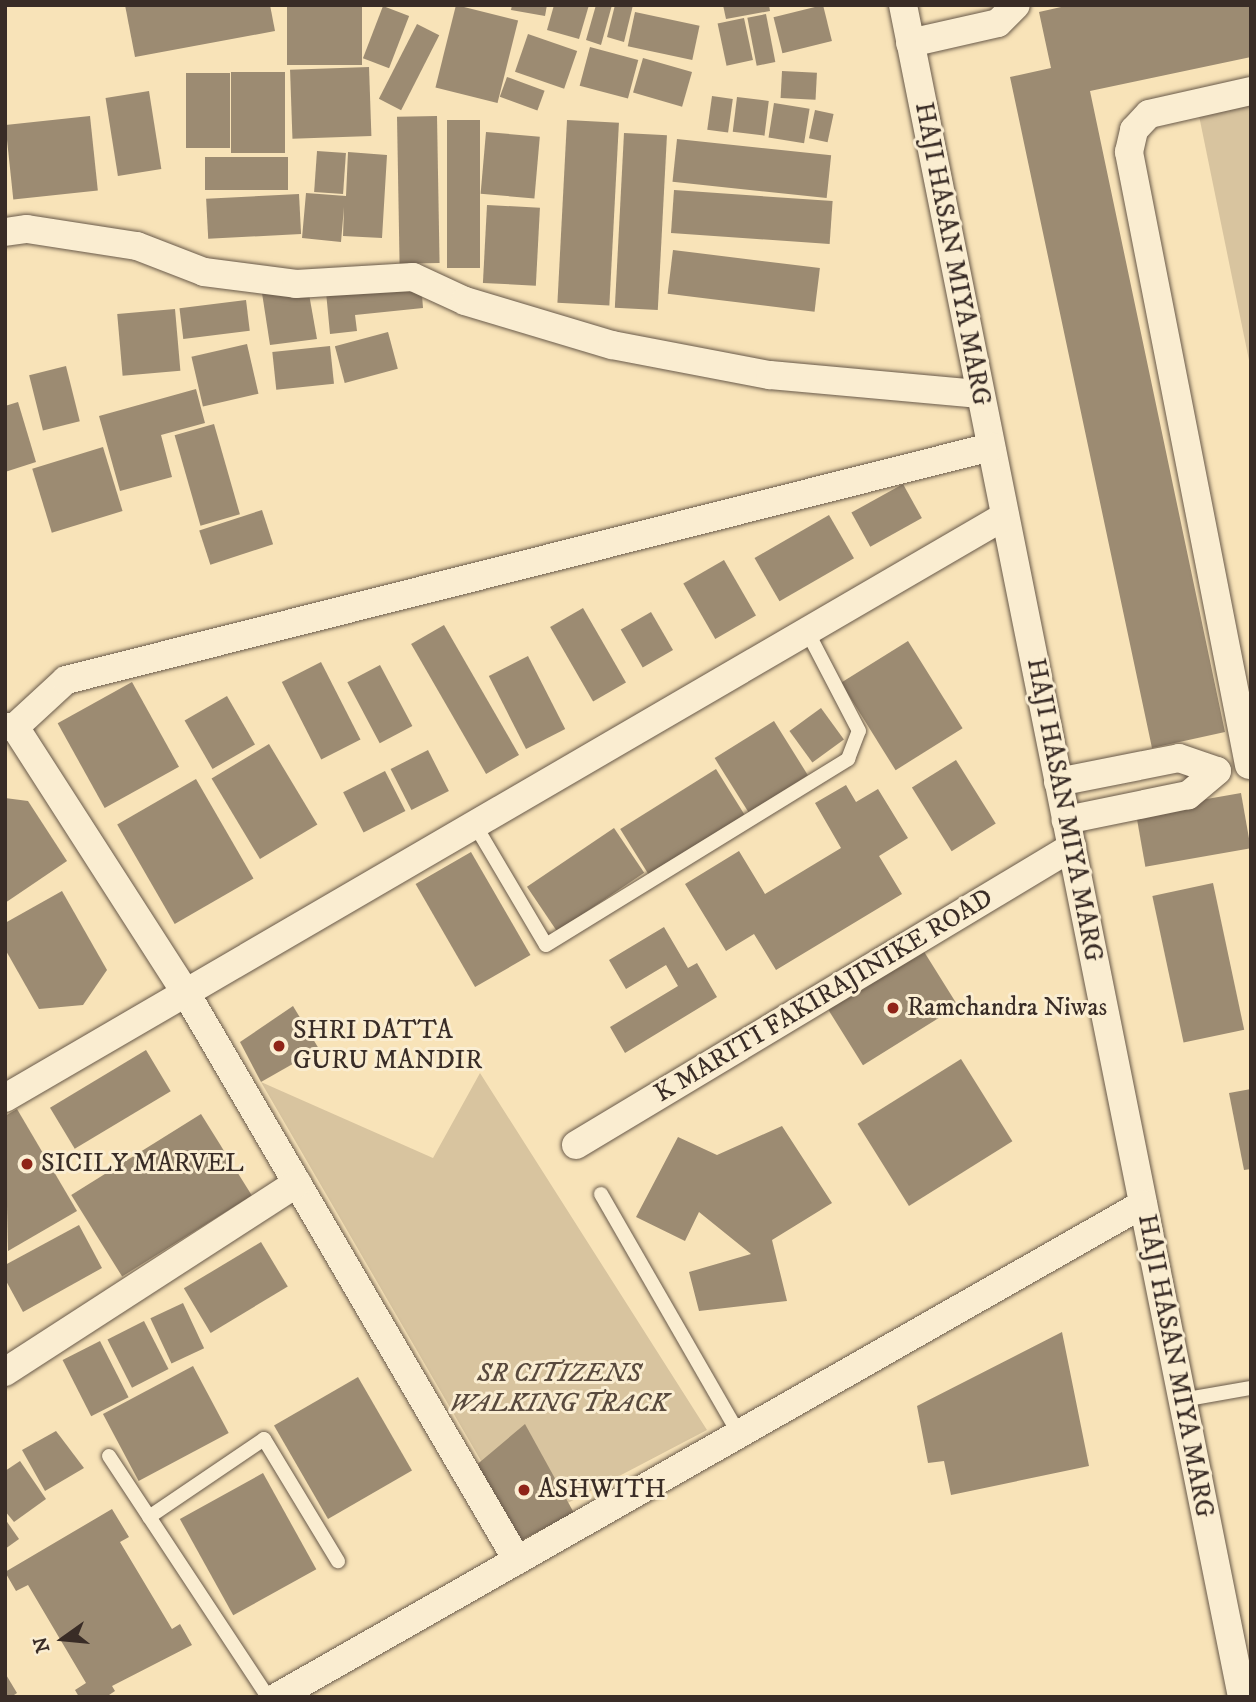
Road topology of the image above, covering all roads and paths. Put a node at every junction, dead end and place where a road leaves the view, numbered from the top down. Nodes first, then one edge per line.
1 (903, 5) edge
2 (1016, 5) edge
3 (910, 43) junction
4 (1251, 91) edge
5 (5, 232) edge
6 (980, 394) junction
7 (991, 447) junction
8 (1005, 516) junction
9 (807, 631) junction
10 (10, 727) edge
11 (1250, 765) edge
12 (1217, 771) junction
13 (1058, 782) junction
14 (475, 825) junction
15 (1069, 834) junction
16 (186, 993) junction
17 (5, 1098) edge
18 (576, 1145) dead end
19 (297, 1183) junction
20 (601, 1194) dead end
21 (1143, 1204) junction
22 (5, 1372) edge
23 (1251, 1388) edge
24 (1182, 1400) junction
25 (739, 1434) junction
26 (109, 1457) dead end
27 (149, 1517) junction
28 (517, 1560) junction
29 (338, 1561) dead end
30 (268, 1697) edge
31 (278, 1697) edge
32 (1242, 1697) edge

1 - 3 street, HAJI HASAN MIYA MARG
2 - 3 street
3 - 6 street, HAJI HASAN MIYA MARG
4 - 11 street
5 - 6 street
6 - 7 street, HAJI HASAN MIYA MARG
7 - 8 street, HAJI HASAN MIYA MARG
7 - 10 street
8 - 9 street
8 - 13 street, HAJI HASAN MIYA MARG
9 - 14 street
9 - 14 lane
10 - 16 street
11 - 12 street
12 - 13 street
12 - 15 street, K MARITI FAKIRAJINIKE ROAD
13 - 15 street, HAJI HASAN MIYA MARG
14 - 16 street
15 - 18 street, K MARITI FAKIRAJINIKE ROAD
15 - 21 street, HAJI HASAN MIYA MARG
16 - 17 street
16 - 19 street
19 - 22 street
19 - 28 street
20 - 25 lane
21 - 24 street, HAJI HASAN MIYA MARG
21 - 25 street
23 - 24 lane
24 - 32 street, HAJI HASAN MIYA MARG
25 - 28 street
26 - 27 lane
27 - 29 lane
27 - 30 lane
28 - 31 street

